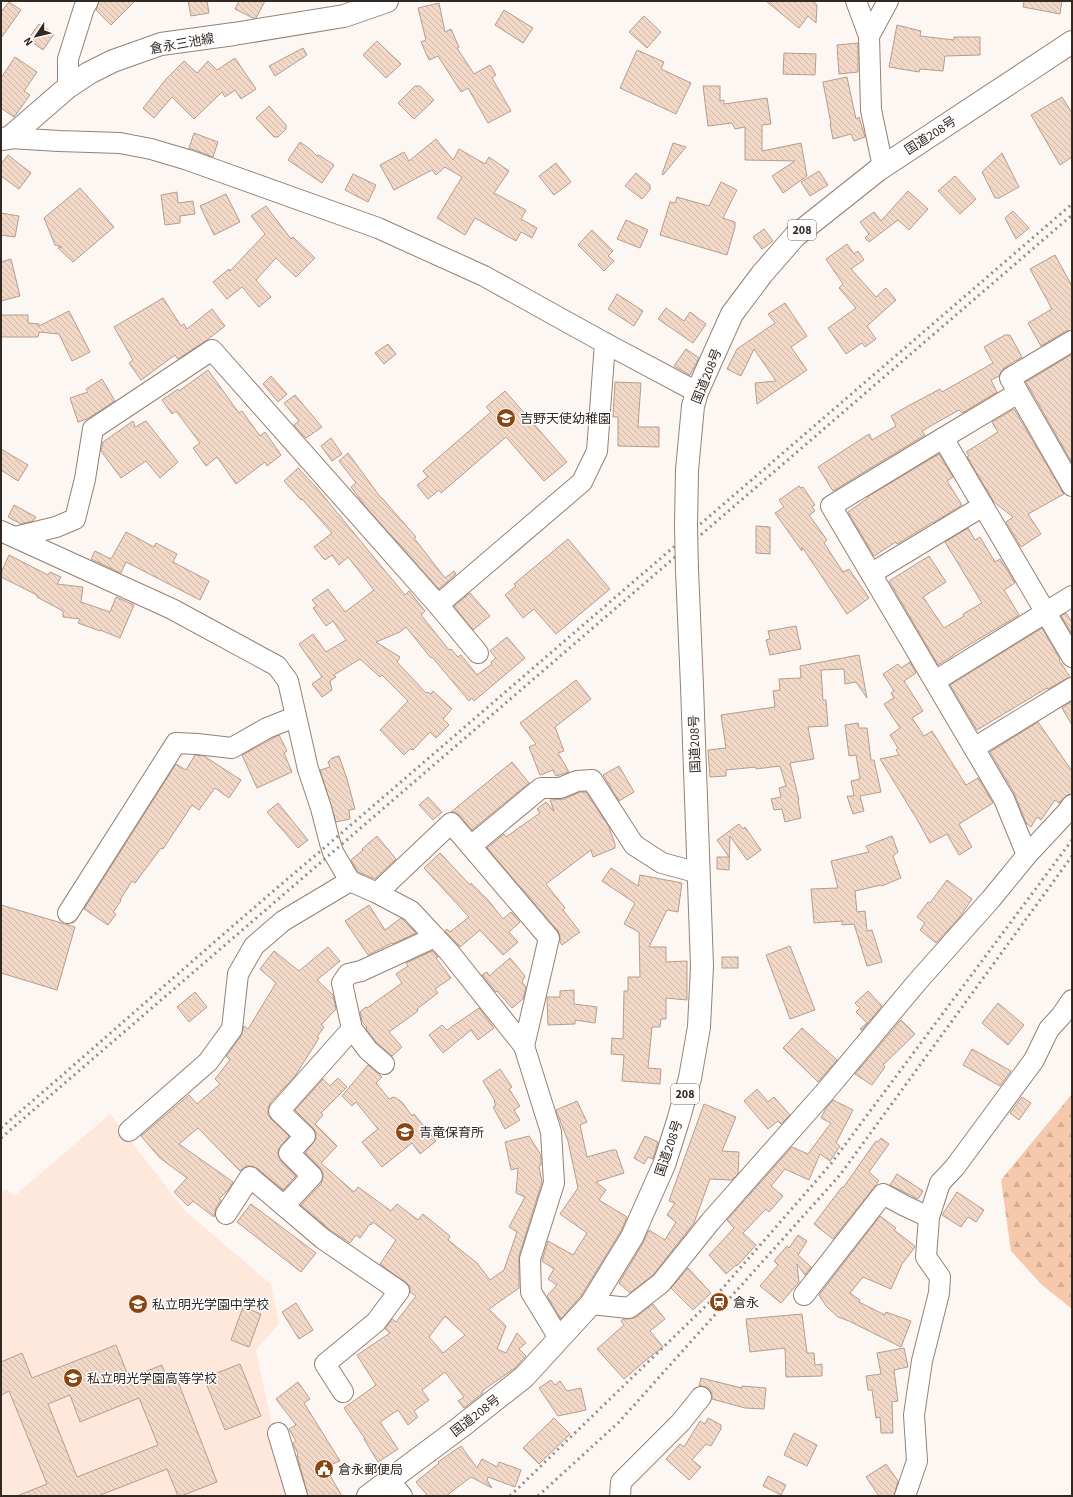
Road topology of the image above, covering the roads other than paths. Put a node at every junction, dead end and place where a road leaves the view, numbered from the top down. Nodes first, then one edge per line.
1 (88, 1) edge
2 (387, 1) edge
3 (856, 1) edge
4 (888, 1) edge
5 (869, 36) junction
6 (1072, 42) edge
7 (68, 87) junction
8 (5, 138) edge
9 (883, 167) junction
10 (1072, 341) edge
11 (605, 343) junction
12 (697, 392) junction
13 (1018, 393) junction
14 (943, 438) junction
15 (1072, 486) edge
16 (984, 506) junction
17 (8, 534) edge
18 (872, 573) junction
19 (1072, 596) edge
20 (438, 605) junction
21 (1046, 612) junction
22 (478, 653) dead end
23 (1072, 658) edge
24 (935, 681) junction
25 (1072, 688) edge
26 (295, 717) junction
27 (974, 748) junction
28 (1072, 805) edge
29 (471, 846) junction
30 (1027, 855) junction
31 (699, 873) junction
32 (350, 882) junction
33 (377, 893) junction
34 (68, 913) dead end
35 (435, 937) junction
36 (1072, 1000) edge
37 (352, 1029) junction
38 (524, 1046) junction
39 (384, 1064) dead end
40 (129, 1131) dead end
41 (284, 1206) junction
42 (226, 1214) dead end
43 (930, 1217) junction
44 (804, 1295) dead end
45 (591, 1304) junction
46 (559, 1338) junction
47 (343, 1392) dead end
48 (701, 1397) dead end
49 (278, 1433) dead end
50 (396, 1488) edge
51 (297, 1496) edge
52 (368, 1496) edge
53 (620, 1496) edge
54 (905, 1496) edge

1 - 7 street
2 - 7 main road, 倉永三池線
3 - 5 street
4 - 5 street
5 - 9 street
6 - 9 main road, 国道208号 / 208
7 - 8 main road, 倉永三池線
8 - 11 street
9 - 12 main road, 国道208号 / 208
10 - 13 street
11 - 12 street
11 - 20 street
12 - 31 main road, 国道208号 / 208, bridge
13 - 14 street
13 - 15 street
14 - 16 street
14 - 18 street
16 - 18 street
16 - 21 street
17 - 20 street
17 - 26 street
18 - 24 street
19 - 21 street
20 - 22 street
21 - 23 street
21 - 24 street
24 - 27 street
25 - 27 street
26 - 32 street
26 - 34 street
27 - 30 street
28 - 30 street
29 - 31 street
29 - 33 street
29 - 38 street
30 - 45 street
31 - 45 main road, 国道208号 / 208
32 - 33 street
32 - 40 street
33 - 35 street
35 - 37 street
35 - 38 street
36 - 43 street
37 - 39 street
37 - 41 street
38 - 46 street
41 - 42 street
41 - 47 street
43 - 44 street
43 - 54 street
45 - 46 main road, 国道208号 / 208
46 - 50 main road, 国道208号 / 208
48 - 53 street
49 - 51 street
50 - 52 main road, 国道208号 / 208

